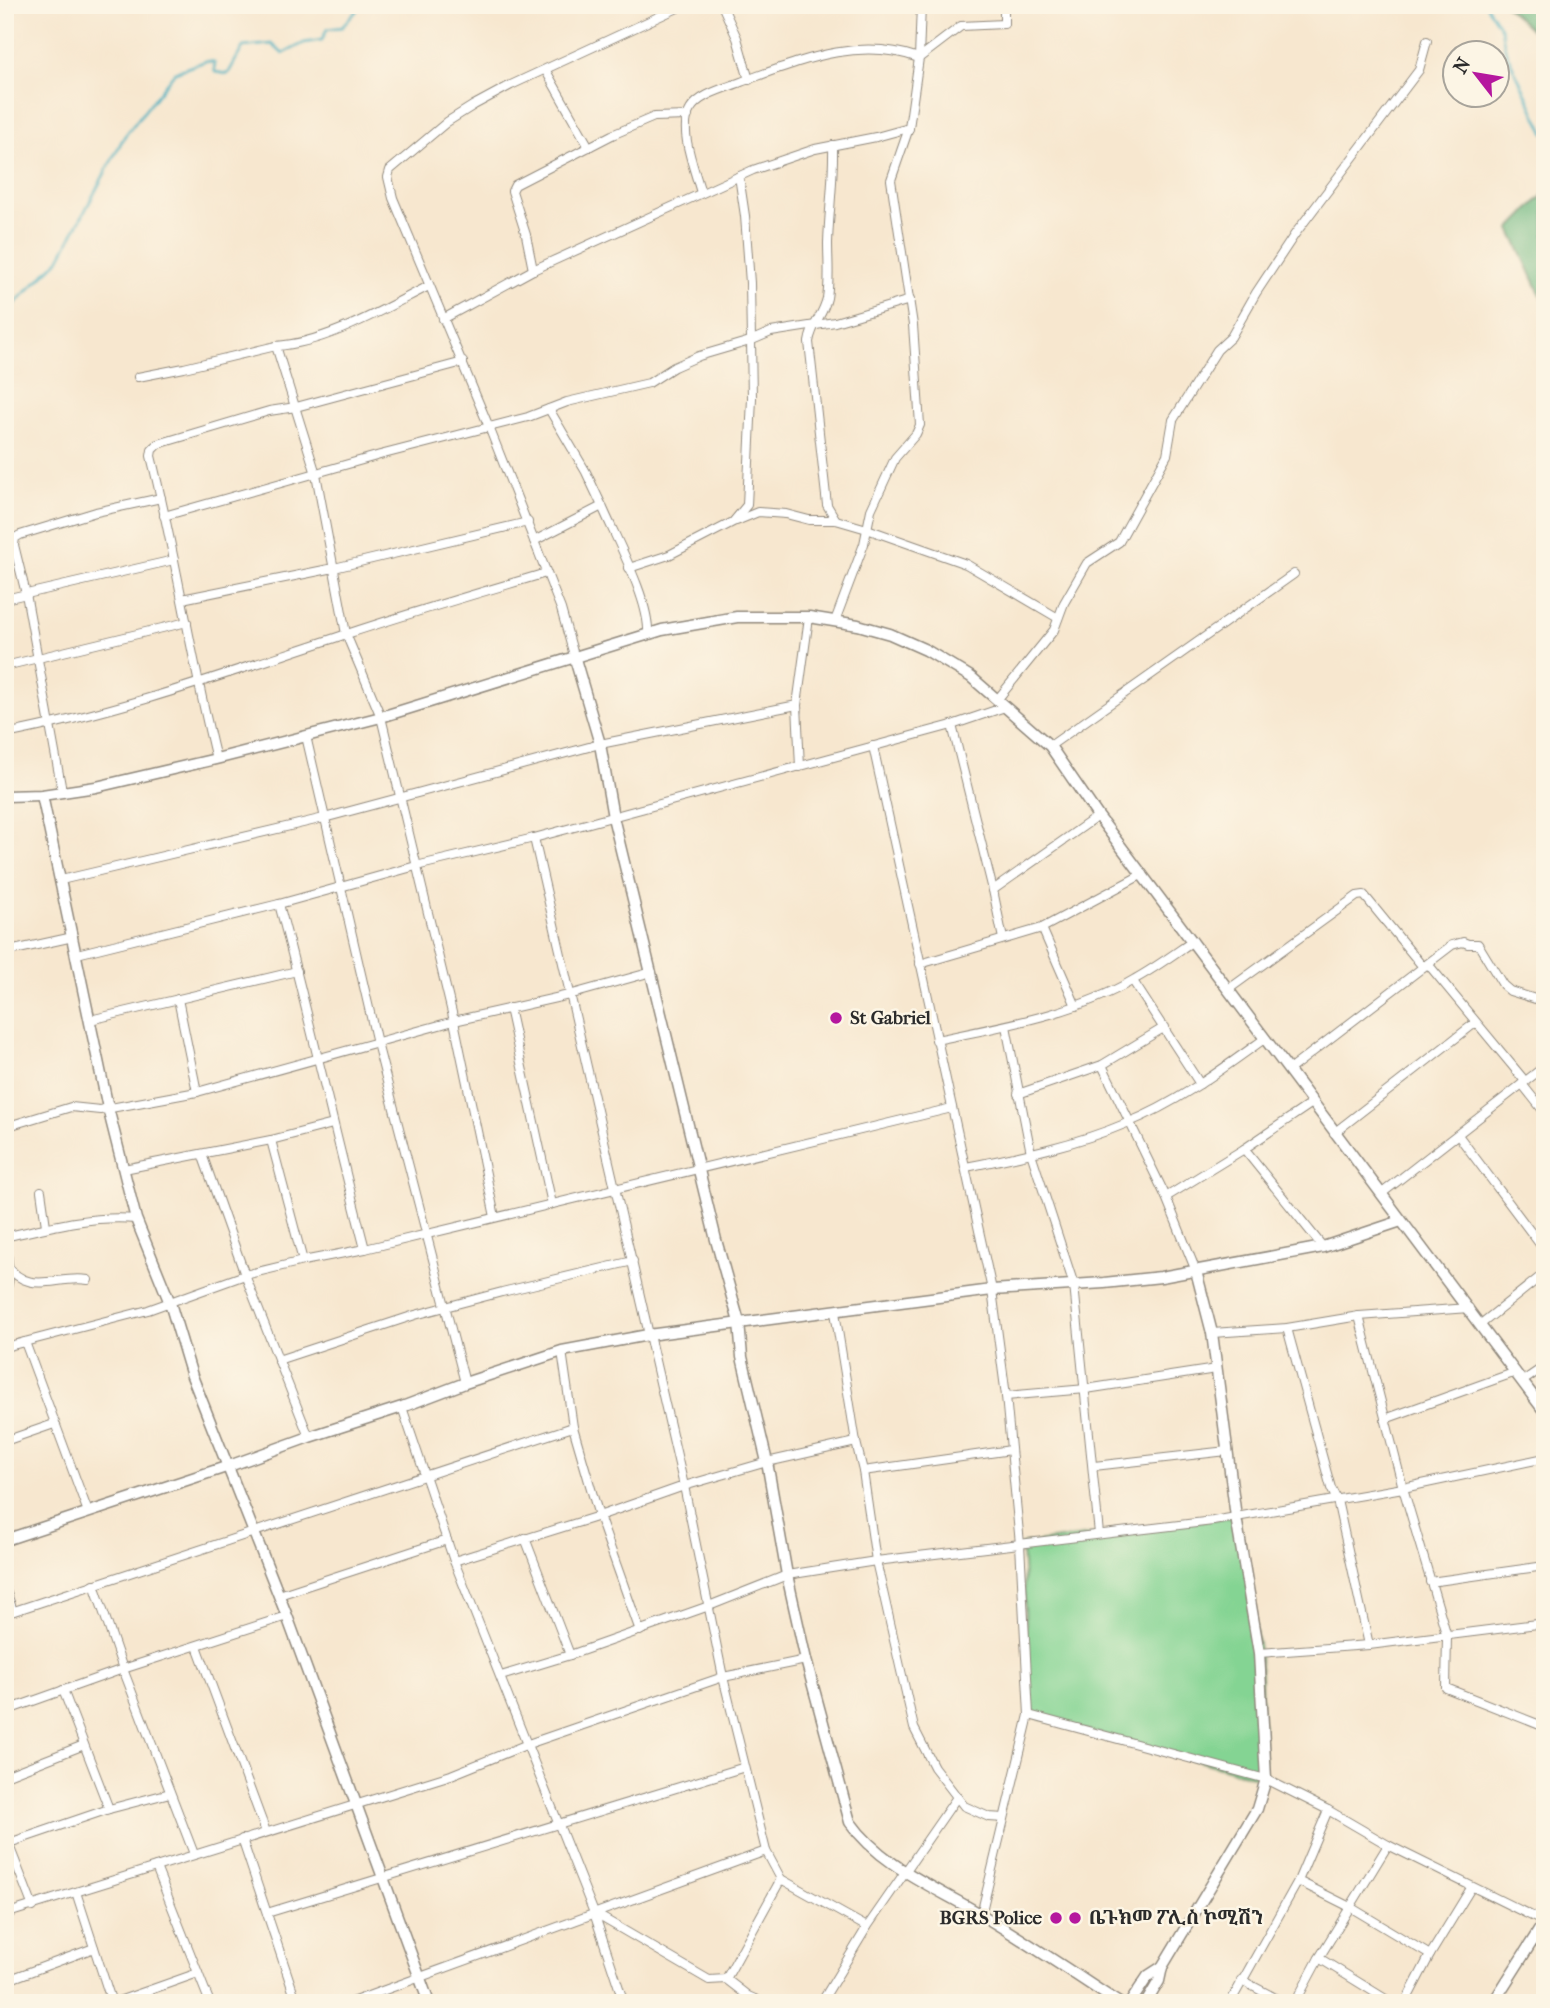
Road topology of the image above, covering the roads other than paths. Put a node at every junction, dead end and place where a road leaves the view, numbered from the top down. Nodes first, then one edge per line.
1 (684, 5) edge
2 (722, 5) edge
3 (922, 5) edge
4 (1004, 5) edge
5 (1427, 41) dead end
6 (919, 58) junction
7 (546, 71) junction
8 (749, 80) junction
9 (688, 116) junction
10 (909, 128) junction
11 (833, 145) junction
12 (589, 147) junction
13 (739, 176) junction
14 (701, 193) junction
15 (533, 270) junction
16 (429, 286) junction
17 (910, 300) junction
18 (443, 318) junction
19 (811, 327) junction
20 (750, 341) junction
21 (276, 346) junction
22 (463, 362) junction
23 (138, 377) dead end
24 (296, 407) junction
25 (550, 409) junction
26 (489, 427) junction
27 (316, 474) junction
28 (162, 498) junction
29 (602, 506) junction
30 (164, 516) junction
31 (836, 520) junction
32 (528, 522) junction
33 (733, 522) junction
34 (867, 529) junction
35 (534, 541) junction
36 (174, 560) junction
37 (334, 568) junction
38 (629, 568) junction
39 (546, 573) junction
40 (1294, 574) dead end
41 (26, 594) junction
42 (5, 599) edge
43 (182, 599) junction
44 (808, 617) junction
45 (1058, 618) junction
46 (835, 621) junction
47 (187, 622) junction
48 (346, 634) junction
49 (648, 634) junction
50 (39, 658) junction
51 (575, 659) junction
52 (5, 666) edge
53 (197, 685) junction
54 (1001, 703) junction
55 (797, 705) junction
56 (381, 717) junction
57 (51, 725) junction
58 (952, 725) junction
59 (5, 734) edge
60 (306, 736) junction
61 (600, 744) junction
62 (873, 746) junction
63 (1050, 746) junction
64 (216, 759) junction
65 (800, 767) junction
66 (62, 791) junction
67 (42, 794) junction
68 (5, 796) edge
69 (399, 798) junction
70 (1098, 816) junction
71 (613, 817) junction
72 (324, 818) junction
73 (534, 838) junction
74 (416, 866) junction
75 (1143, 874) junction
76 (61, 880) junction
77 (340, 886) junction
78 (993, 890) junction
79 (279, 904) junction
80 (1042, 928) junction
81 (73, 937) junction
82 (1003, 939) junction
83 (1193, 941) junction
84 (5, 952) edge
85 (76, 954) junction
86 (920, 964) junction
87 (1425, 965) junction
88 (297, 971) junction
89 (652, 972) junction
90 (1133, 981) junction
91 (1229, 989) junction
92 (569, 995) junction
93 (178, 999) junction
94 (1545, 1002) edge
95 (1076, 1006) junction
96 (509, 1008) junction
97 (90, 1020) junction
98 (453, 1021) junction
99 (1475, 1023) junction
100 (1006, 1026) junction
101 (1165, 1027) junction
102 (1264, 1039) junction
103 (936, 1040) junction
104 (377, 1043) junction
105 (320, 1058) junction
106 (1102, 1065) junction
107 (1545, 1066) edge
108 (1289, 1070) junction
109 (1523, 1082) junction
110 (1200, 1084) junction
111 (197, 1092) junction
112 (1018, 1094) junction
113 (1311, 1103) junction
114 (108, 1108) junction
115 (952, 1108) junction
116 (1545, 1113) edge
117 (1129, 1122) junction
118 (333, 1124) junction
119 (5, 1127) edge
120 (1334, 1133) junction
121 (1458, 1135) junction
122 (271, 1140) junction
123 (1244, 1149) junction
124 (1031, 1153) junction
125 (202, 1154) junction
126 (966, 1167) junction
127 (124, 1169) junction
128 (700, 1169) junction
129 (616, 1189) junction
130 (41, 1192) dead end
131 (1381, 1194) junction
132 (1166, 1197) junction
133 (552, 1204) junction
134 (495, 1217) junction
135 (136, 1219) junction
136 (1401, 1221) junction
137 (46, 1226) junction
138 (428, 1234) junction
139 (6, 1237) edge
140 (1323, 1247) junction
141 (365, 1249) junction
142 (1545, 1251) edge
143 (6, 1253) edge
144 (303, 1261) junction
145 (633, 1261) junction
146 (6, 1264) edge
147 (1196, 1271) junction
148 (1545, 1273) edge
149 (245, 1275) junction
150 (88, 1280) dead end
151 (1074, 1285) junction
152 (992, 1290) junction
153 (5, 1292) edge
154 (170, 1303) junction
155 (445, 1308) junction
156 (1469, 1308) junction
157 (835, 1312) junction
158 (1359, 1316) junction
159 (738, 1322) junction
160 (1481, 1324) junction
161 (1287, 1328) junction
162 (1212, 1332) junction
163 (648, 1335) junction
164 (24, 1342) junction
165 (5, 1347) edge
166 (562, 1351) junction
167 (278, 1360) junction
168 (1545, 1366) edge
169 (1216, 1369) junction
170 (1519, 1376) junction
171 (465, 1383) junction
172 (1086, 1389) junction
173 (1006, 1396) junction
174 (402, 1408) junction
175 (1545, 1412) edge
176 (1385, 1419) junction
177 (54, 1424) junction
178 (573, 1427) junction
179 (309, 1437) junction
180 (5, 1441) edge
181 (856, 1442) junction
182 (1011, 1450) junction
183 (1227, 1451) junction
184 (1545, 1458) edge
185 (767, 1462) junction
186 (229, 1466) junction
187 (1094, 1466) junction
188 (863, 1471) junction
189 (424, 1476) junction
190 (684, 1486) junction
191 (1403, 1488) junction
192 (1337, 1500) junction
193 (88, 1512) junction
194 (599, 1516) junction
195 (1236, 1517) junction
196 (254, 1532) junction
197 (1099, 1534) junction
198 (525, 1538) junction
199 (5, 1540) edge
200 (447, 1540) junction
201 (1020, 1544) junction
202 (454, 1561) junction
203 (876, 1562) junction
204 (1545, 1566) edge
205 (787, 1575) junction
206 (1430, 1582) junction
207 (94, 1584) junction
208 (5, 1588) edge
209 (279, 1595) junction
210 (709, 1606) junction
211 (9, 1612) edge
212 (287, 1616) junction
213 (1545, 1623) edge
214 (640, 1630) junction
215 (1447, 1636) junction
216 (1369, 1645) junction
217 (197, 1646) junction
218 (1259, 1653) junction
219 (570, 1655) junction
220 (806, 1660) junction
221 (123, 1669) junction
222 (501, 1675) junction
223 (723, 1677) junction
224 (63, 1690) junction
225 (5, 1711) edge
226 (1029, 1714) junction
227 (1545, 1727) edge
228 (528, 1744) junction
229 (84, 1745) junction
230 (745, 1767) junction
231 (5, 1776) edge
232 (1266, 1779) junction
233 (170, 1793) junction
234 (957, 1797) junction
235 (357, 1804) junction
236 (109, 1809) junction
237 (1328, 1810) junction
238 (1004, 1818) junction
239 (559, 1822) junction
240 (266, 1832) junction
241 (7, 1839) edge
242 (242, 1839) junction
243 (1388, 1845) junction
244 (766, 1851) junction
245 (194, 1854) junction
246 (156, 1867) junction
247 (906, 1872) junction
248 (381, 1877) junction
249 (781, 1879) junction
250 (1298, 1881) junction
251 (1471, 1888) junction
252 (76, 1892) junction
253 (33, 1907) junction
254 (1350, 1908) junction
255 (267, 1913) junction
256 (594, 1913) junction
257 (5, 1914) edge
258 (981, 1914) junction
259 (1544, 1922) edge
260 (867, 1927) junction
261 (94, 1948) junction
262 (1430, 1955) junction
263 (1319, 1958) junction
264 (1161, 1967) junction
265 (198, 1973) junction
266 (420, 1979) junction
267 (726, 1979) junction
268 (1241, 1980) junction
269 (5, 1981) edge
270 (746, 1999) edge
271 (1498, 2001) edge
272 (113, 2003) edge
273 (210, 2003) edge
274 (297, 2003) edge
275 (349, 2003) edge
276 (429, 2003) edge
277 (624, 2003) edge
278 (764, 2003) edge
279 (821, 2003) edge
280 (1119, 2003) edge
281 (1130, 2003) edge
282 (1146, 2003) edge
283 (1230, 2003) edge
284 (1285, 2003) edge
285 (1295, 2003) edge
286 (1392, 2003) edge
287 (1405, 2003) edge

1 - 7 street
2 - 8 street
3 - 6 street
4 - 6 street
5 - 45 street
6 - 8 street
6 - 10 street
7 - 12 street
7 - 16 street
8 - 9 street
9 - 12 street
9 - 14 street
10 - 11 street
10 - 17 street
11 - 13 street
11 - 19 street
12 - 15 street
13 - 14 street
13 - 20 street
14 - 15 street
15 - 18 street
16 - 18 street
16 - 21 street
17 - 19 street
17 - 34 street
18 - 22 street
19 - 20 street
19 - 31 street
20 - 25 street
20 - 33 street
21 - 23 street
21 - 24 street
22 - 24 street
22 - 26 street
24 - 27 street
24 - 28 street
25 - 26 street
25 - 29 street
26 - 27 street
26 - 32 street
27 - 30 street
27 - 37 street
28 - 30 street
28 - 41 street
29 - 35 street
29 - 38 street
30 - 36 street
31 - 33 street
31 - 34 street
32 - 35 street
32 - 37 street
33 - 38 street
34 - 45 street
34 - 46 street
35 - 39 street
36 - 41 street
36 - 43 street
37 - 43 street
37 - 48 street
38 - 49 street
39 - 48 street
39 - 51 street
40 - 63 street
41 - 42 street
41 - 50 street
43 - 47 street
44 - 46 street
44 - 49 street
44 - 55 street
45 - 54 street
46 - 54 street
47 - 50 street
47 - 53 street
48 - 53 street
48 - 56 street
49 - 51 street
50 - 52 street
50 - 57 street
51 - 56 street
51 - 61 street
53 - 57 street
53 - 64 street
54 - 58 street
54 - 63 street
55 - 61 street
55 - 65 street
56 - 60 street
56 - 69 street
57 - 59 street
57 - 66 street
58 - 62 street
58 - 78 street
60 - 64 street
60 - 72 street
61 - 69 street
61 - 71 street
62 - 65 street
62 - 86 street
63 - 70 street
64 - 66 street
65 - 71 street
66 - 67 street
67 - 68 street
67 - 76 street
69 - 72 street
69 - 74 street
70 - 75 street
70 - 78 street
71 - 73 street
71 - 89 street
72 - 76 street
72 - 77 street
73 - 74 street
73 - 92 street
74 - 77 street
74 - 98 street
75 - 80 street
75 - 83 street
76 - 81 street
77 - 79 street
77 - 104 street
78 - 82 street
79 - 85 street
79 - 88 street
80 - 82 street
80 - 95 street
81 - 84 street
81 - 85 street
82 - 86 street
83 - 90 street
83 - 91 street
85 - 97 street
86 - 103 street
87 - 91 street
87 - 94 street
87 - 99 street
87 - 108 street
88 - 93 street
88 - 105 street
89 - 92 street
89 - 128 street
90 - 95 street
90 - 101 street
91 - 102 street
92 - 96 street
92 - 129 street
93 - 97 street
93 - 111 street
95 - 100 street
96 - 98 street
96 - 133 street
97 - 114 street
98 - 104 street
98 - 134 street
99 - 109 street
99 - 120 street
100 - 103 street
100 - 112 street
101 - 106 street
101 - 110 street
102 - 108 street
102 - 110 street
103 - 115 street
104 - 105 street
104 - 138 street
105 - 111 street
105 - 118 street
106 - 112 street
106 - 117 street
107 - 109 street
108 - 113 street
109 - 116 street
109 - 121 street
110 - 117 street
111 - 114 street
112 - 124 street
113 - 120 street
113 - 123 street
114 - 119 street
114 - 127 street
115 - 126 street
115 - 128 street
117 - 124 street
117 - 132 street
118 - 122 street
118 - 141 street
120 - 131 street
121 - 131 street
121 - 142 street
122 - 125 street
122 - 144 street
123 - 132 street
123 - 140 street
124 - 126 street
124 - 151 street
125 - 127 street
125 - 149 street
126 - 152 street
127 - 135 street
128 - 129 street
128 - 159 street
129 - 133 street
129 - 145 street
130 - 137 street
131 - 136 street
132 - 147 street
133 - 134 street
134 - 138 street
135 - 137 street
135 - 154 street
136 - 140 street
136 - 156 street
137 - 139 street
138 - 141 street
138 - 155 street
139 - 143 street
140 - 147 street
141 - 144 street
143 - 146 street
144 - 149 street
145 - 155 street
145 - 163 street
146 - 150 street
146 - 153 street
147 - 151 street
147 - 162 street
148 - 160 street
149 - 154 street
149 - 167 street
151 - 152 street
151 - 172 street
152 - 157 street
152 - 173 street
154 - 164 street
154 - 186 street
155 - 167 street
155 - 171 street
156 - 158 street
156 - 160 street
157 - 159 street
157 - 181 street
158 - 161 street
158 - 176 street
159 - 163 street
159 - 185 street
160 - 170 street
161 - 162 street
161 - 192 street
162 - 169 street
163 - 166 street
163 - 190 street
164 - 165 street
164 - 177 street
166 - 171 street
166 - 178 street
167 - 179 street
168 - 170 street
169 - 172 street
169 - 183 street
170 - 175 street
170 - 176 street
171 - 174 street
172 - 173 street
172 - 187 street
173 - 182 street
174 - 179 street
174 - 189 street
176 - 191 street
177 - 180 street
177 - 193 street
178 - 189 street
178 - 194 street
179 - 186 street
181 - 185 street
181 - 188 street
182 - 188 street
182 - 201 street
183 - 187 street
183 - 195 street
184 - 191 street
185 - 190 street
185 - 205 street
186 - 193 street
186 - 196 street
187 - 197 street
188 - 203 street
189 - 196 street
189 - 200 street
190 - 194 street
190 - 210 street
191 - 192 street
191 - 206 street
192 - 195 street
192 - 216 street
193 - 199 street
194 - 198 street
194 - 214 street
195 - 197 street
195 - 218 street
196 - 207 street
196 - 209 street
197 - 201 street
198 - 202 street
198 - 219 street
200 - 202 street
200 - 209 street
201 - 203 street
201 - 226 street
202 - 222 street
203 - 205 street
203 - 234 street
204 - 206 street
205 - 210 street
205 - 220 street
206 - 215 street
207 - 211 street
207 - 221 street
208 - 211 street
209 - 212 street
210 - 214 street
210 - 223 street
212 - 217 street
212 - 235 street
213 - 215 street
214 - 219 street
215 - 216 street
215 - 227 street
216 - 218 street
217 - 221 street
217 - 240 street
218 - 232 street
219 - 222 street
220 - 223 street
220 - 247 street
221 - 224 street
221 - 233 street
222 - 228 street
223 - 228 street
223 - 230 street
224 - 225 street
224 - 229 street
226 - 232 street
226 - 238 street
228 - 235 street
228 - 239 street
229 - 231 street
229 - 236 street
230 - 239 street
230 - 244 street
232 - 237 street
232 - 264 street
233 - 236 street
233 - 245 street
234 - 238 street
234 - 247 street
235 - 240 street
235 - 248 street
236 - 241 street
237 - 243 street
237 - 250 street
238 - 258 street
239 - 248 street
239 - 256 street
240 - 242 street
241 - 253 street
242 - 245 street
242 - 255 street
243 - 251 street
243 - 254 street
244 - 249 street
244 - 256 street
245 - 246 street
246 - 252 street
246 - 265 street
247 - 258 street
247 - 260 street
248 - 255 street
248 - 266 street
249 - 260 street
249 - 267 street
250 - 254 street
250 - 268 street
251 - 259 street
251 - 262 street
252 - 253 street
252 - 261 street
253 - 257 street
254 - 262 street
254 - 263 street
255 - 274 street
256 - 266 street
256 - 267 street
256 - 277 street
258 - 280 street
259 - 271 street
260 - 279 street
261 - 269 street
261 - 272 street
262 - 287 street
263 - 285 street
263 - 286 street
264 - 281 street
264 - 282 street
265 - 272 street
265 - 273 street
266 - 275 street
266 - 276 street
267 - 270 street
268 - 283 street
268 - 284 street
270 - 278 street

